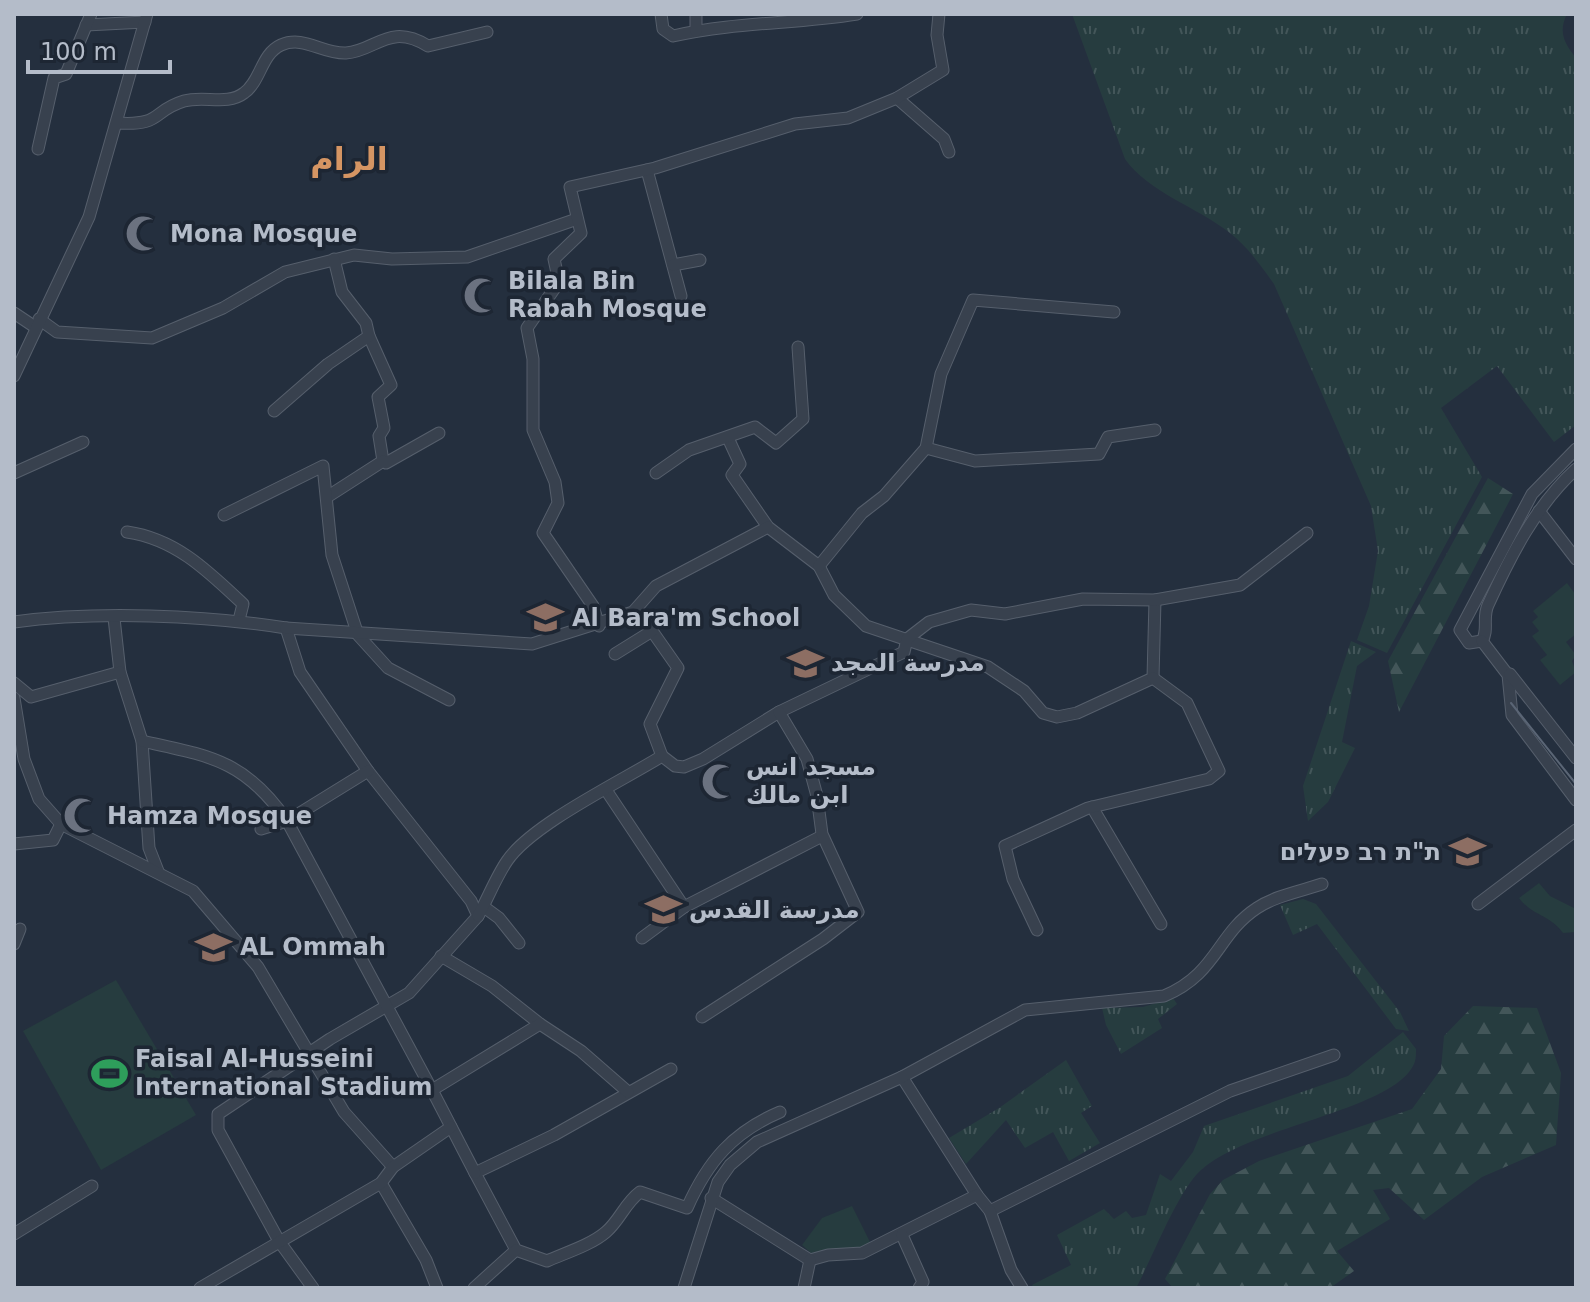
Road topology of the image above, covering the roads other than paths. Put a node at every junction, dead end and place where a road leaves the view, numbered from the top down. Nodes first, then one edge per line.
1 (661, 14) edge
2 (696, 14) edge
3 (857, 14) edge
4 (939, 14) edge
5 (146, 18) edge
6 (780, 18) edge
7 (88, 20) edge
8 (696, 31) junction
9 (487, 32) dead end
10 (897, 98) junction
11 (117, 123) junction
12 (38, 149) dead end
13 (949, 152) dead end
14 (647, 170) junction
15 (577, 219) junction
16 (334, 259) junction
17 (700, 260) dead end
18 (673, 265) junction
19 (681, 296) dead end
20 (1114, 312) dead end
21 (14, 313) edge
22 (37, 323) junction
23 (369, 336) junction
24 (798, 347) dead end
25 (14, 376) edge
26 (274, 411) dead end
27 (1155, 430) dead end
28 (439, 433) dead end
29 (728, 438) junction
30 (83, 442) dead end
31 (926, 448) junction
32 (1576, 449) edge
33 (383, 461) junction
34 (1576, 469) edge
35 (14, 473) edge
36 (656, 473) dead end
37 (327, 497) junction
38 (1539, 511) junction
39 (224, 515) dead end
40 (768, 527) junction
41 (127, 532) dead end
42 (1307, 533) dead end
43 (1576, 559) edge
44 (819, 566) junction
45 (1155, 600) junction
46 (633, 612) junction
47 (114, 618) junction
48 (239, 620) junction
49 (1468, 620) junction
50 (14, 622) edge
51 (1484, 625) junction
52 (599, 626) junction
53 (286, 628) junction
54 (652, 631) junction
55 (358, 635) junction
56 (907, 639) junction
57 (1482, 641) junction
58 (615, 654) dead end
59 (1506, 669) junction
60 (120, 672) junction
61 (1153, 678) junction
62 (14, 683) edge
63 (14, 698) edge
64 (449, 700) dead end
65 (779, 712) junction
66 (142, 741) junction
67 (662, 756) junction
68 (1576, 758) edge
69 (368, 771) junction
70 (606, 790) junction
71 (1576, 800) edge
72 (1092, 807) junction
73 (287, 821) junction
74 (61, 824) junction
75 (261, 829) dead end
76 (1576, 830) edge
77 (822, 836) junction
78 (14, 844) edge
79 (158, 871) junction
80 (1322, 884) dead end
81 (1478, 904) dead end
82 (684, 907) junction
83 (481, 911) junction
84 (1161, 924) dead end
85 (20, 929) dead end
86 (1037, 930) dead end
87 (642, 938) dead end
88 (519, 943) dead end
89 (14, 944) edge
90 (441, 956) junction
91 (387, 1008) junction
92 (702, 1017) dead end
93 (540, 1024) junction
94 (310, 1054) junction
95 (1334, 1055) dead end
96 (671, 1069) dead end
97 (902, 1077) junction
98 (432, 1090) junction
99 (628, 1092) junction
100 (780, 1112) dead end
101 (451, 1127) junction
102 (393, 1167) junction
103 (475, 1173) junction
104 (381, 1183) junction
105 (92, 1186) dead end
106 (977, 1195) junction
107 (711, 1198) junction
108 (990, 1211) junction
109 (14, 1234) edge
110 (902, 1235) junction
111 (279, 1241) junction
112 (516, 1250) junction
113 (810, 1260) junction
114 (200, 1288) edge
115 (313, 1288) edge
116 (437, 1288) edge
117 (474, 1288) edge
118 (684, 1288) edge
119 (804, 1288) edge
120 (919, 1288) edge
121 (1022, 1288) edge

1 - 8 street
2 - 8 street
3 - 6 street
4 - 10 street
5 - 7 street
5 - 11 street
6 - 8 street
7 - 12 street
9 - 11 street
10 - 13 street
10 - 14 street
11 - 22 street
14 - 15 street
14 - 18 street
15 - 16 street
15 - 52 street
16 - 22 street
16 - 23 street
17 - 18 street
18 - 19 street
20 - 31 street
21 - 22 street
22 - 25 street
23 - 26 street
23 - 33 street
24 - 29 street
27 - 31 street
28 - 33 street
29 - 36 street
29 - 40 street
30 - 35 street
31 - 44 street
32 - 49 street
33 - 37 street
34 - 38 street
37 - 39 street
37 - 55 street
38 - 43 street
38 - 51 street
40 - 44 street
40 - 46 street
41 - 48 street
42 - 45 street
44 - 56 street
45 - 56 street
45 - 61 street
46 - 52 street
46 - 54 street
47 - 48 street
47 - 50 street
47 - 60 street
48 - 53 street
49 - 51 street
49 - 57 street
51 - 57 street
52 - 55 street
53 - 55 street
53 - 69 street
54 - 58 street
54 - 67 street
55 - 64 street
56 - 61 street
56 - 65 street
57 - 59 street
59 - 68 street
59 - 71 street
60 - 62 street
60 - 66 street
61 - 72 street
63 - 74 street
65 - 67 street
65 - 77 street
66 - 73 street
66 - 79 street
67 - 70 street
69 - 73 street
69 - 83 street
70 - 82 street
70 - 83 street
72 - 84 street
72 - 86 street
73 - 75 street
73 - 91 street
74 - 78 street
74 - 79 street
76 - 81 street
77 - 82 street
77 - 92 street
79 - 94 street
80 - 97 street
82 - 87 street
83 - 88 street
83 - 90 street
85 - 89 street
90 - 91 street
90 - 93 street
91 - 94 street
91 - 98 street
93 - 98 street
93 - 99 street
94 - 102 street
94 - 111 street
95 - 108 street
96 - 99 street
97 - 106 street
97 - 107 street
98 - 101 street
99 - 103 street
100 - 112 street
101 - 102 street
101 - 103 street
102 - 104 street
103 - 112 street
104 - 111 street
104 - 116 street
105 - 109 street
106 - 108 street
106 - 110 street
107 - 113 street
107 - 118 street
108 - 121 street
110 - 113 street
110 - 120 street
111 - 114 street
111 - 115 street
112 - 117 street
113 - 119 street

